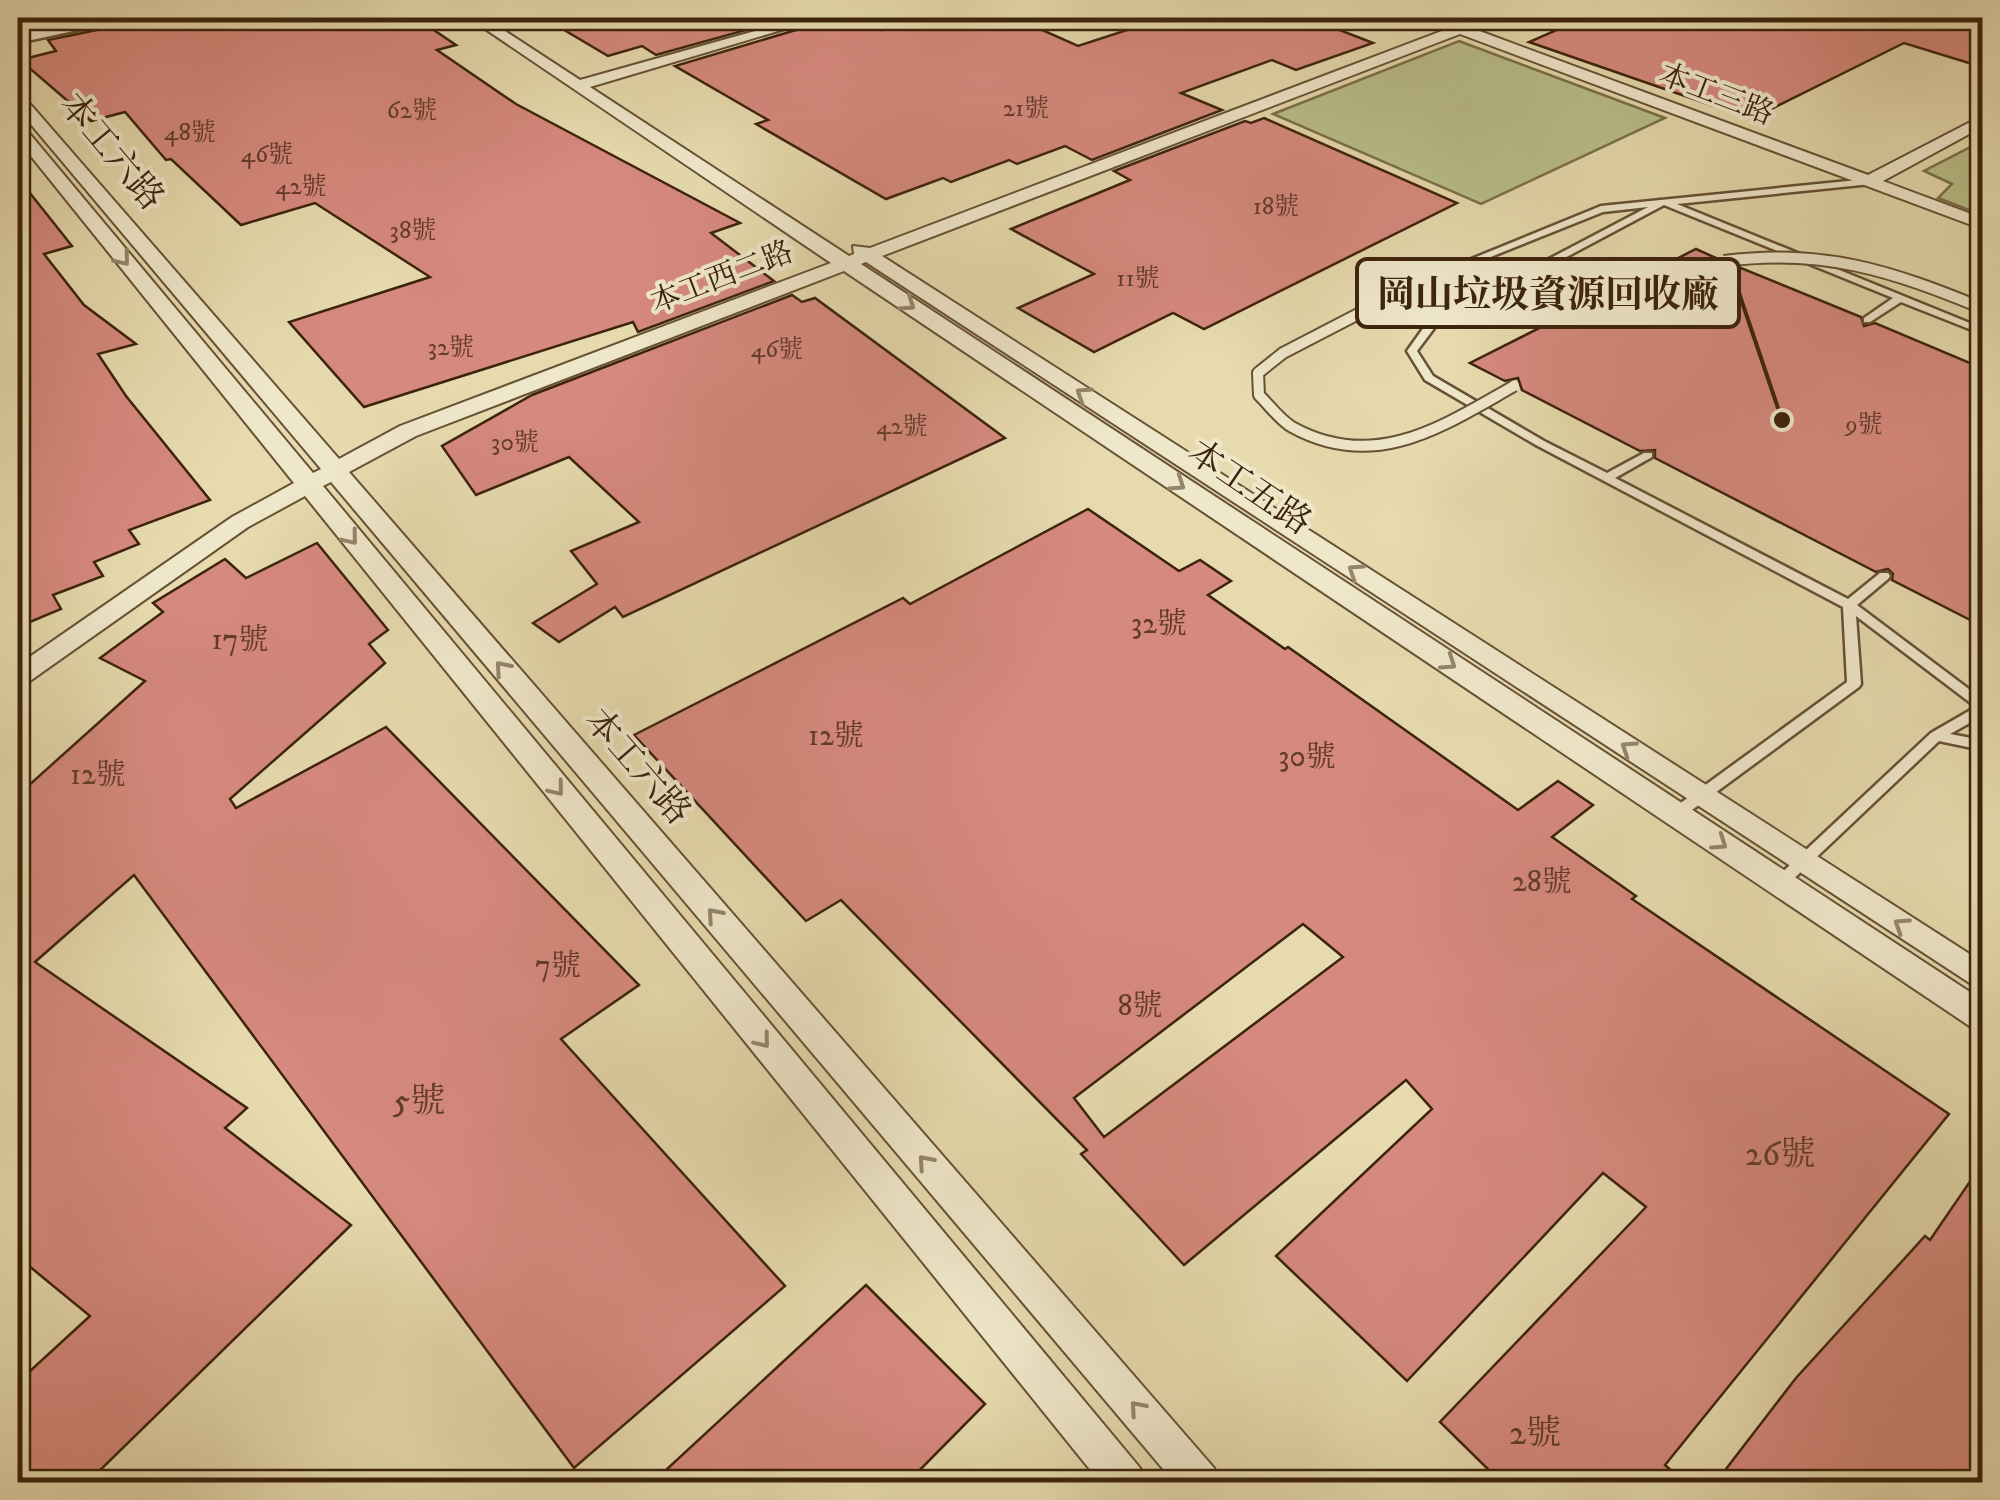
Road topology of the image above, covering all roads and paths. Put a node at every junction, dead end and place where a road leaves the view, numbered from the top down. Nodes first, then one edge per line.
1 (110, 18) edge
2 (476, 18) edge
3 (502, 18) edge
4 (815, 18) edge
5 (1430, 18) edge
6 (1489, 18) edge
7 (1460, 28) junction
8 (18, 38) edge
9 (588, 82) junction
10 (18, 100) edge
11 (1982, 121) edge
12 (18, 130) edge
13 (1868, 182) junction
14 (1664, 202) junction
15 (1982, 224) edge
16 (857, 259) junction
17 (1724, 261) dead end
18 (1900, 298) junction
19 (1982, 308) edge
20 (1867, 320) dead end
21 (1982, 331) edge
22 (1514, 386) dead end
23 (1648, 455) dead end
24 (334, 472) junction
25 (1607, 478) junction
26 (308, 486) junction
27 (1884, 576) dead end
28 (1849, 605) junction
29 (18, 677) edge
30 (1982, 707) edge
31 (1936, 736) junction
32 (1982, 745) edge
33 (1701, 796) junction
34 (1676, 814) junction
35 (1804, 863) junction
36 (1780, 883) junction
37 (1982, 978) edge
38 (1982, 1017) edge
39 (1126, 1482) edge
40 (1200, 1482) edge

1 - 8 street
2 - 9 street, 本工五路
3 - 9 street, 本工五路
4 - 9 street
5 - 7 street, 本工三路
6 - 7 street, 本工西二路
7 - 13 street, 本工三路
7 - 16 street, 本工西二路
9 - 16 street, 本工五路
10 - 24 street, 本工六路
11 - 13 street
12 -> 26 street, 本工六路
13 - 14 lane
13 - 15 street, 本工三路
14 - 18 lane
14 - 22 lane, bridge
14 - 25 lane
16 - 24 street, 本工西二路
33 -> 16 street, 本工五路
16 -> 34 street, 本工五路
17 - 19 lane, bridge
18 - 20 lane
18 - 21 lane
23 - 25 lane
24 - 26 street, 本工西二路
40 -> 24 street, 本工六路
25 - 28 lane
26 - 29 street, 本工西二路
26 -> 39 street, 本工六路
27 - 28 lane
28 - 30 lane
28 - 33 lane
30 - 31 lane
31 - 32 lane
31 - 35 lane
33 - 34 lane
33 - 35 street, 本工五路
34 -> 36 street, 本工五路
35 - 36 lane
37 -> 35 street, 本工五路
36 - 38 street, 本工五路

